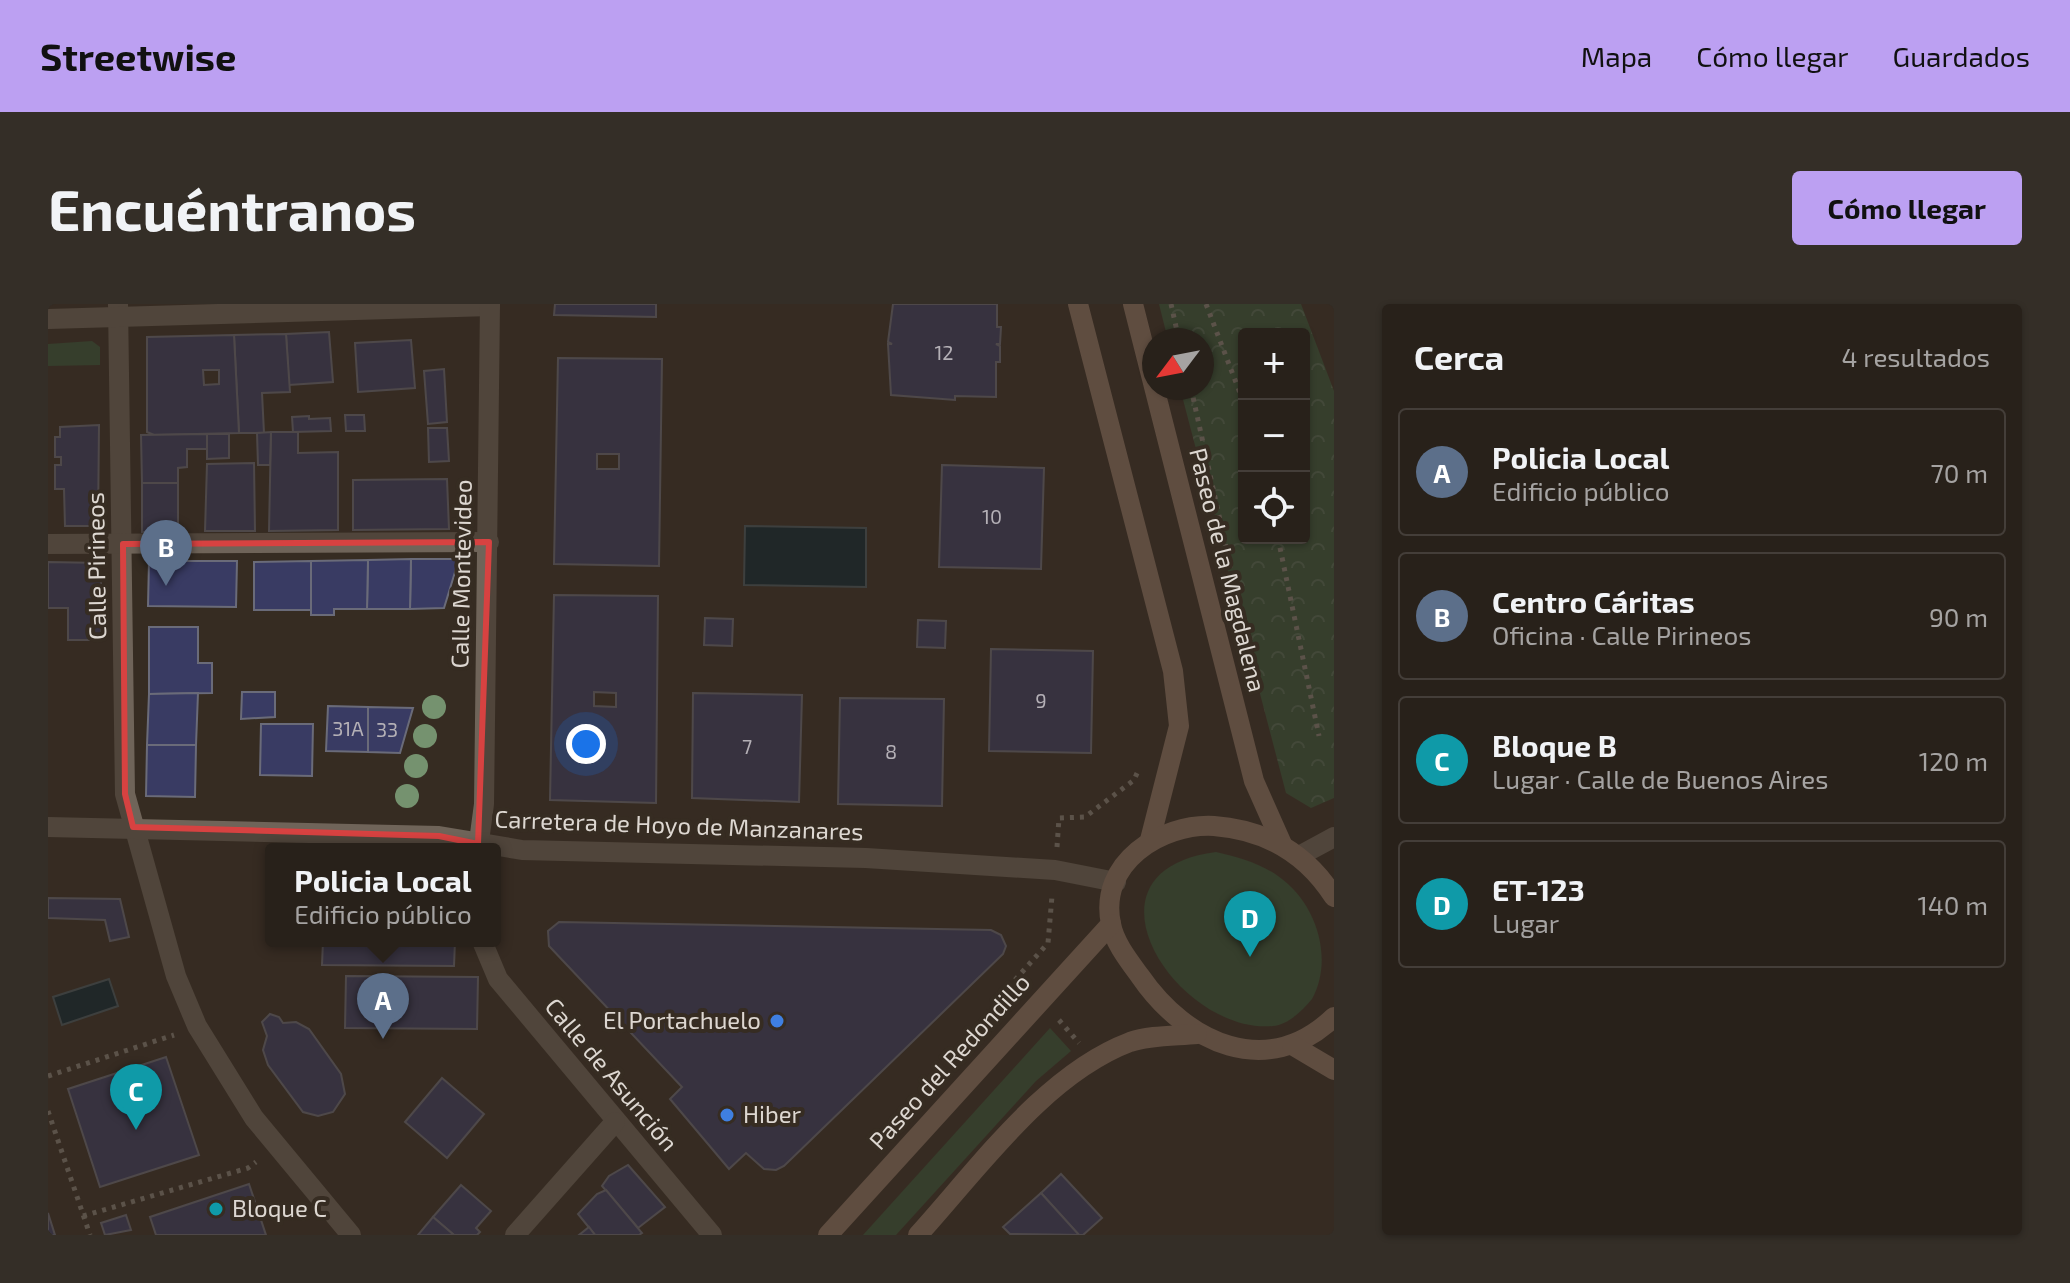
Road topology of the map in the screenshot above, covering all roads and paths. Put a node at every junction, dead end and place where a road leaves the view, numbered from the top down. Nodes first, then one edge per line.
1 (1078, 304) edge
2 (1133, 304) edge
3 (1171, 304) edge
4 (1206, 304) edge
5 (490, 305) edge
6 (119, 312) edge
7 (48, 319) edge
8 (1176, 328) edge
9 (1241, 400) edge
10 (489, 542) junction
11 (48, 544) edge
12 (123, 544) junction
13 (1279, 544) edge
14 (1319, 736) dead end
15 (48, 827) edge
16 (133, 827) junction
17 (1334, 837) edge
18 (1150, 840) junction
19 (466, 843) edge
20 (478, 843) edge
21 (501, 848) edge
22 (1291, 850) junction
23 (1116, 882) junction
24 (1334, 897) edge
25 (1111, 924) junction
26 (485, 947) edge
27 (1039, 1002) junction
28 (1334, 1017) edge
29 (197, 1026) junction
30 (1197, 1034) junction
31 (1292, 1045) junction
32 (1092, 1059) junction
33 (1334, 1070) edge
34 (48, 1076) edge
35 (48, 1111) edge
36 (615, 1122) junction
37 (276, 1147) junction
38 (83, 1216) junction
39 (90, 1235) edge
40 (351, 1235) edge
41 (515, 1235) edge
42 (712, 1235) edge
43 (828, 1235) edge
44 (918, 1235) edge

1 - 18 main road
2 - 22 main road, Paseo de la Magdalena
3 - 8 path
4 - 9 path
5 - 6 street
5 - 10 street, Calle Montevideo
6 - 7 street
6 - 12 street, Calle Pirineos
10 - 12 street
10 - 20 street, Calle Montevideo
11 - 12 street
12 - 16 street, Calle Pirineos
13 - 14 path
15 - 16 street, Carretera de Hoyo de Manzanares
16 - 19 street, Carretera de Hoyo de Manzanares
16 - 29 street, Calle Pirineos
17 - 22 street
18 - 22 main road
18 - 23 main road
21 - 23 street, Carretera de Hoyo de Manzanares
22 - 24 main road
23 - 25 main road
25 - 27 main road, Paseo del Redondillo
25 - 30 main road
26 - 36 street, Calle de Asunción
27 - 32 path
27 - 43 main road, Paseo del Redondillo
28 - 31 main road
29 - 34 path
29 - 37 street, Calle Pirineos
30 - 31 main road
30 - 32 main road
31 - 33 main road
32 - 44 main road
35 - 38 path
36 - 41 street
36 - 42 street, Calle de Asunción
37 - 38 path
37 - 40 street, Calle Pirineos
38 - 39 path

